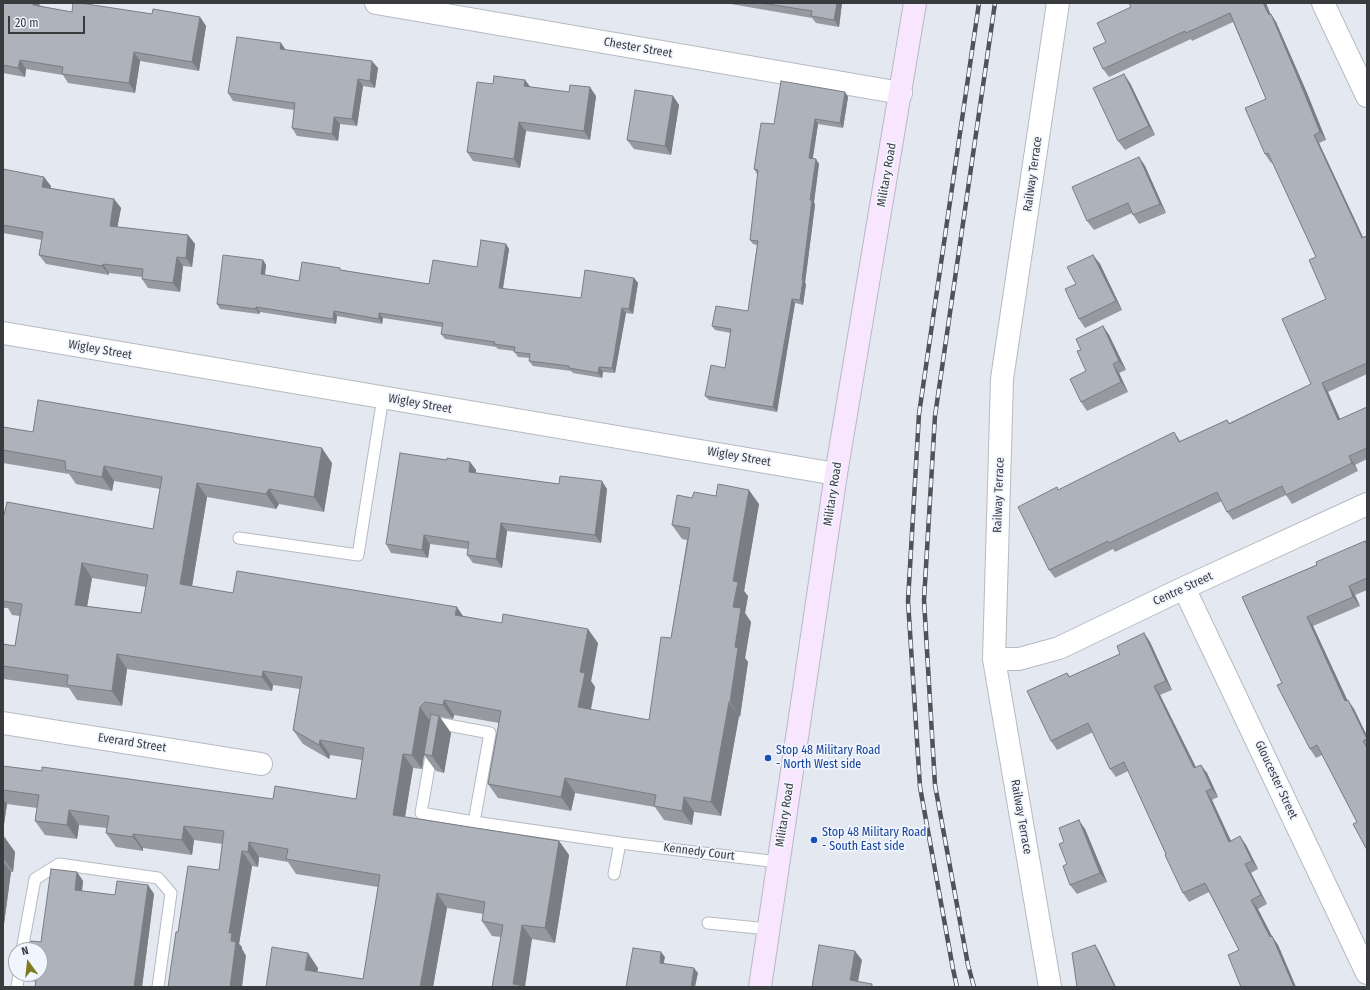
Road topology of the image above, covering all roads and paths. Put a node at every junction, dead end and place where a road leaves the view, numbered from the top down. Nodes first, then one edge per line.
1 (376, 3) edge
2 (915, 3) edge
3 (1058, 3) edge
4 (1322, 3) edge
5 (901, 93) junction
6 (1367, 96) edge
7 (3, 333) edge
8 (382, 397) junction
9 (836, 474) junction
10 (1367, 504) edge
11 (239, 538) dead end
12 (1184, 588) junction
13 (994, 659) junction
14 (3, 722) edge
15 (261, 764) dead end
16 (474, 822) junction
17 (620, 843) junction
18 (778, 862) junction
19 (614, 874) dead end
20 (708, 923) dead end
21 (768, 929) junction
22 (23, 942) edge
23 (1367, 973) edge
24 (158, 987) edge
25 (760, 987) edge
26 (1050, 987) edge

1 - 5 street, Chester Street
2 - 5 main road, Military Road
3 - 13 street, Railway Terrace
4 - 6 street
5 - 9 main road, Military Road
7 - 8 street, Wigley Street
8 - 9 street, Wigley Street
8 - 11 lane
9 - 18 main road, Military Road
10 - 12 street, Centre Street
12 - 13 street, Centre Street
12 - 23 street, Gloucester Street
13 - 26 street, Railway Terrace
14 - 15 street, Everard Street
16 - 16 lane, Kennedy Court
16 - 17 lane, Kennedy Court
17 - 18 lane, Kennedy Court
17 - 19 lane
18 - 21 main road, Military Road
20 - 21 lane
21 - 25 main road, Military Road
22 - 24 lane

